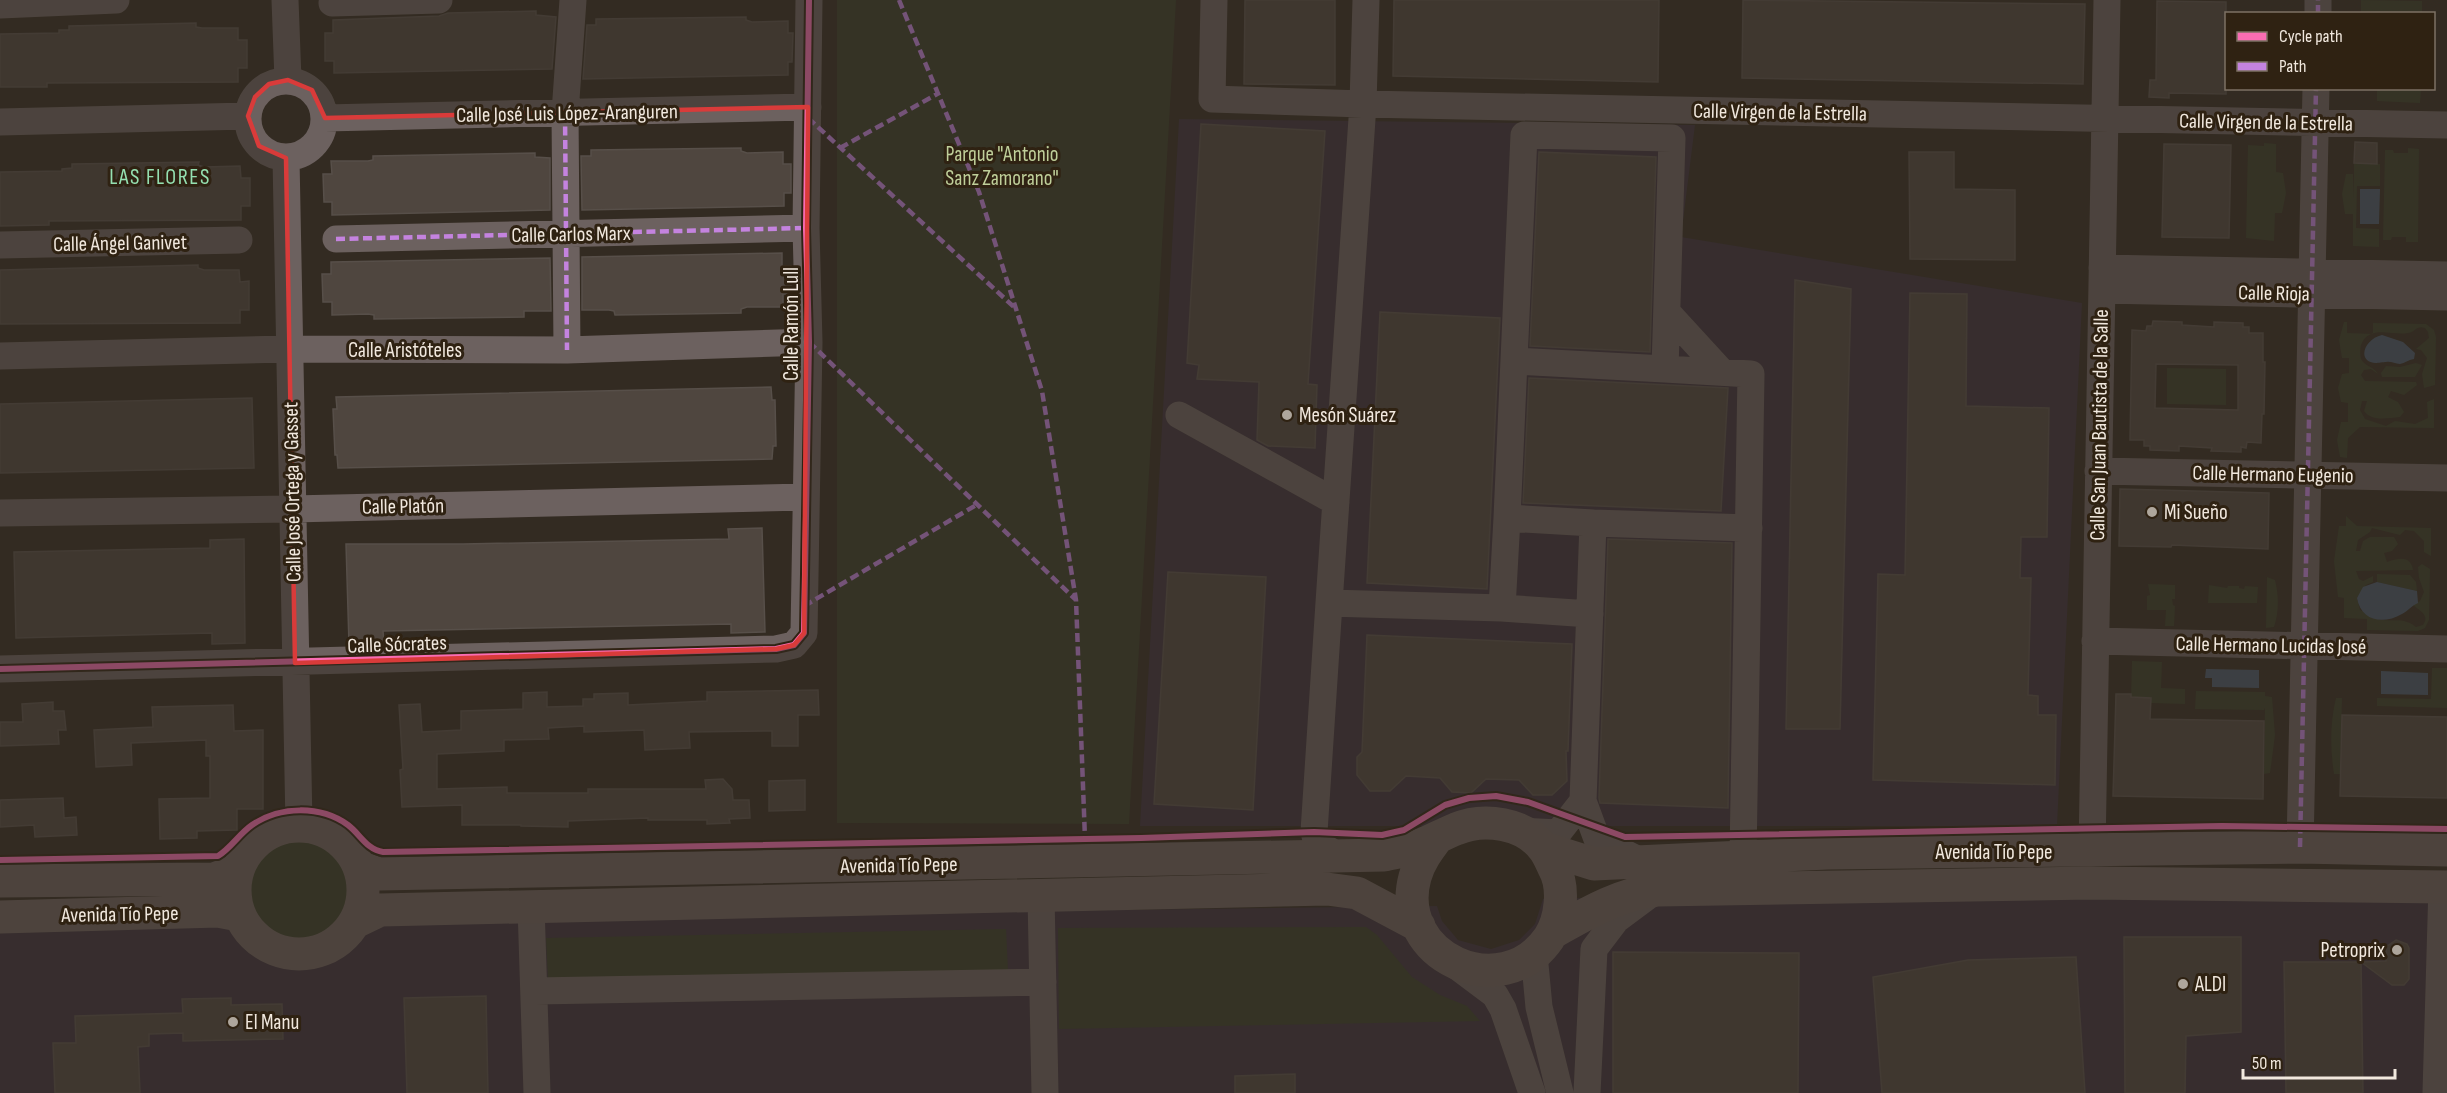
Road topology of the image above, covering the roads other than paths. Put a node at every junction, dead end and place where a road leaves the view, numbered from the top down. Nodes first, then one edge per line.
1 (116, 0) edge
2 (285, 0) edge
3 (439, 0) edge
4 (573, 0) edge
5 (809, 0) edge
6 (1214, 0) edge
7 (1366, 0) edge
8 (2107, 0) edge
9 (332, 3) dead end
10 (0, 4) edge
11 (288, 80) junction
12 (2316, 90) edge
13 (1363, 104) junction
14 (808, 107) junction
15 (566, 113) junction
16 (248, 116) junction
17 (325, 118) junction
18 (2105, 119) junction
19 (0, 123) edge
20 (2316, 123) junction
21 (2447, 125) edge
22 (286, 158) junction
23 (806, 228) junction
24 (565, 235) junction
25 (336, 239) dead end
26 (239, 240) dead end
27 (0, 245) edge
28 (2447, 275) edge
29 (2102, 279) junction
30 (2312, 283) junction
31 (2447, 297) edge
32 (1667, 312) junction
33 (809, 342) junction
34 (289, 349) junction
35 (567, 350) junction
36 (0, 356) edge
37 (1514, 361) junction
38 (1665, 369) junction
39 (1722, 372) junction
40 (1179, 415) dead end
41 (2098, 471) junction
42 (2308, 474) junction
43 (2447, 478) edge
44 (805, 497) junction
45 (1336, 501) junction
46 (292, 509) junction
47 (0, 513) edge
48 (1508, 518) junction
49 (1593, 523) junction
50 (1749, 528) junction
51 (1329, 603) junction
52 (1502, 608) junction
53 (1590, 614) junction
54 (2095, 641) junction
55 (794, 645) joint
56 (2305, 646) junction
57 (2447, 649) edge
58 (295, 663) junction
59 (0, 669) edge
60 (1583, 801) junction
61 (299, 825) junction
62 (1437, 838) junction
63 (1532, 839) junction
64 (1327, 847) junction
65 (2300, 847) junction
66 (2092, 850) junction
67 (2447, 850) edge
68 (1743, 857) junction
69 (359, 867) junction
70 (237, 870) junction
71 (1650, 876) junction
72 (0, 881) edge
73 (2445, 887) edge
74 (1041, 896) junction
75 (531, 906) junction
76 (239, 915) junction
77 (0, 917) edge
78 (355, 922) junction
79 (1419, 926) junction
80 (1543, 943) junction
81 (1444, 957) junction
82 (1043, 982) junction
83 (535, 991) junction
84 (537, 1093) edge
85 (1045, 1093) edge
86 (1532, 1093) edge
87 (1560, 1093) edge
88 (1587, 1093) edge
89 (2436, 1093) edge

1 - 10 street
2 - 11 street
3 - 9 street
4 - 15 street
5 - 14 street, Calle Ramón Lull
6 - 13 street, Calle Virgen de la Estrella
7 - 13 street
8 - 18 street, Calle San Juan Bautista de la Salle
11 - 16 street
11 - 17 street
12 - 20 street
13 - 18 street, Calle Virgen de la Estrella
13 - 45 street
14 - 15 street, Calle José Luis López-Aranguren
14 - 23 street, Calle Ramón Lull
15 - 17 street, Calle José Luis López-Aranguren
15 - 24 street
16 - 19 street
16 - 22 street
17 - 22 street
18 - 20 street, Calle Virgen de la Estrella
18 - 29 street, Calle San Juan Bautista de la Salle
20 - 21 street, Calle Virgen de la Estrella
20 - 30 street
22 - 34 street, Calle José Ortega y Gasset
23 - 24 street, Calle Carlos Marx
23 - 33 street, Calle Ramón Lull
24 - 25 street, Calle Carlos Marx
24 - 35 street
26 - 27 street, Calle Ángel Ganivet
28 - 30 street, Calle Rioja
29 - 30 street, Calle Rioja
29 - 41 street, Calle San Juan Bautista de la Salle
30 - 31 street, Calle Rioja
30 - 42 street
32 - 37 street
32 - 38 street
32 - 39 street
33 - 35 street, Calle Aristóteles
33 - 44 street, Calle Ramón Lull
34 - 35 street, Calle Aristóteles
34 - 36 street, Calle Aristóteles
34 - 46 street, Calle José Ortega y Gasset
37 - 38 street
37 - 48 street
38 - 39 street
39 - 50 street
40 - 45 street
41 - 42 street, Calle Hermano Eugenio
41 - 54 street, Calle San Juan Bautista de la Salle
42 - 43 street, Calle Hermano Eugenio
42 - 56 street
44 - 46 street, Calle Platón
44 - 55 street, Calle Ramón Lull
45 - 51 street
46 - 47 street, Calle Platón
46 - 58 street, Calle José Ortega y Gasset
48 - 49 street
48 - 52 street
49 - 50 street
49 - 53 street
50 - 68 street
51 - 52 street
51 - 64 street
52 - 53 street
53 - 60 street
54 - 56 street, Calle Hermano Lucidas José
54 - 66 street, Calle San Juan Bautista de la Salle
55 - 58 street, Calle Sócrates
56 - 57 street, Calle Hermano Lucidas José
56 - 65 street
58 - 59 street, Calle Sócrates
58 - 61 street, Calle José Ortega y Gasset
60 - 63 street
60 - 71 street
61 - 69 main road
61 - 70 main road
62 - 63 main road
62 - 64 main road, Avenida Tío Pepe
62 - 79 main road
63 - 71 main road, Avenida Tío Pepe
63 - 80 main road
64 - 69 main road, Avenida Tío Pepe
65 - 66 main road, Avenida Tío Pepe
65 - 67 main road, Avenida Tío Pepe
66 - 68 main road, Avenida Tío Pepe
68 - 71 main road, Avenida Tío Pepe
69 - 78 main road
70 - 72 main road, Avenida Tío Pepe
70 - 76 main road
71 - 73 main road, Avenida Tío Pepe
71 - 80 main road, Avenida Tío Pepe
71 - 88 street
73 - 89 street
74 - 75 main road, Avenida Tío Pepe
74 - 79 main road, Avenida Tío Pepe
74 - 82 street
75 - 78 main road, Avenida Tío Pepe
75 - 83 street
76 - 77 main road, Avenida Tío Pepe
76 - 78 main road
79 - 81 main road
80 - 81 main road
80 - 87 street
81 - 86 street
82 - 83 street
82 - 85 street
83 - 84 street

